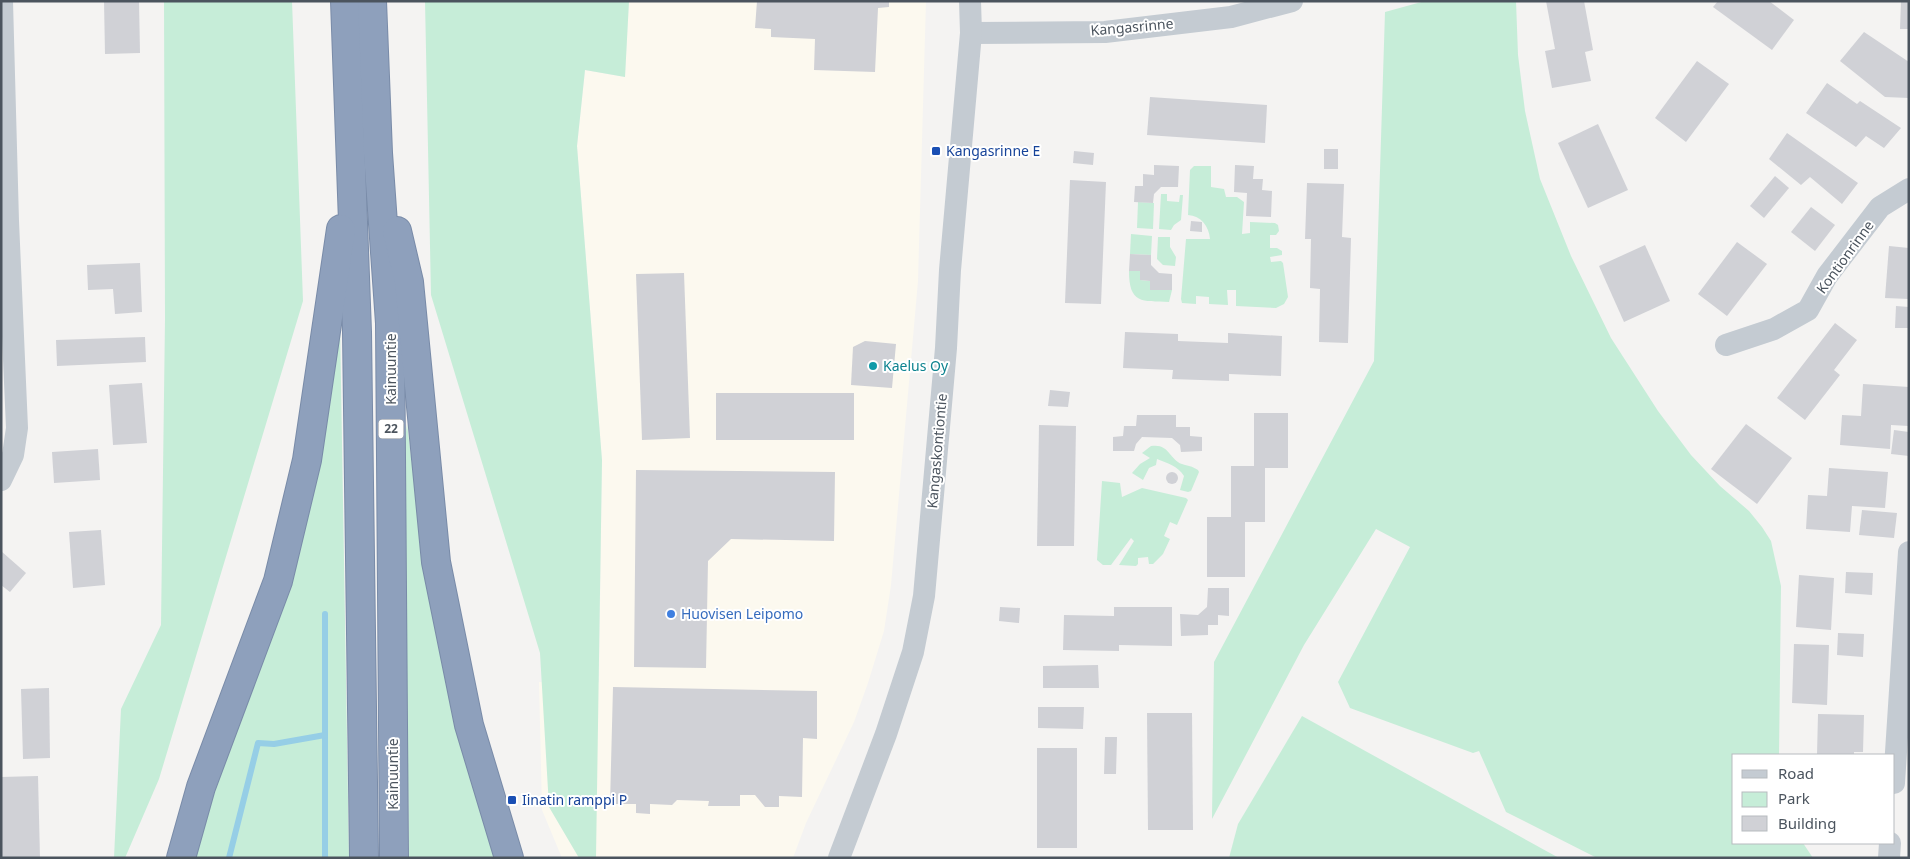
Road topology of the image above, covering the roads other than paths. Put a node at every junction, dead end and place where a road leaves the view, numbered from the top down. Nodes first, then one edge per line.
1 (2, 1) edge
2 (345, 1) edge
3 (372, 1) edge
4 (970, 1) edge
5 (1292, 1) edge
6 (971, 33) junction
7 (378, 153) junction
8 (352, 156) junction
9 (1909, 189) edge
10 (1726, 345) dead end
11 (1, 480) edge
12 (1909, 552) edge
13 (1895, 768) edge
14 (1890, 844) edge
15 (181, 858) edge
16 (364, 858) edge
17 (394, 858) edge
18 (509, 858) edge
19 (839, 858) edge
20 (1889, 858) edge

1 - 11 street
2 - 8 highway, 22
3 - 7 highway, Kainuuntie / 22
4 - 6 street, Kangaskontiontie
5 - 6 street, Kangasrinne
6 - 19 street, Kangaskontiontie
7 - 17 highway, Kainuuntie / 22
7 - 18 highway
8 - 15 highway
8 - 16 highway, 22
9 - 10 street, Kontionrinne
12 - 13 street
14 - 20 street

